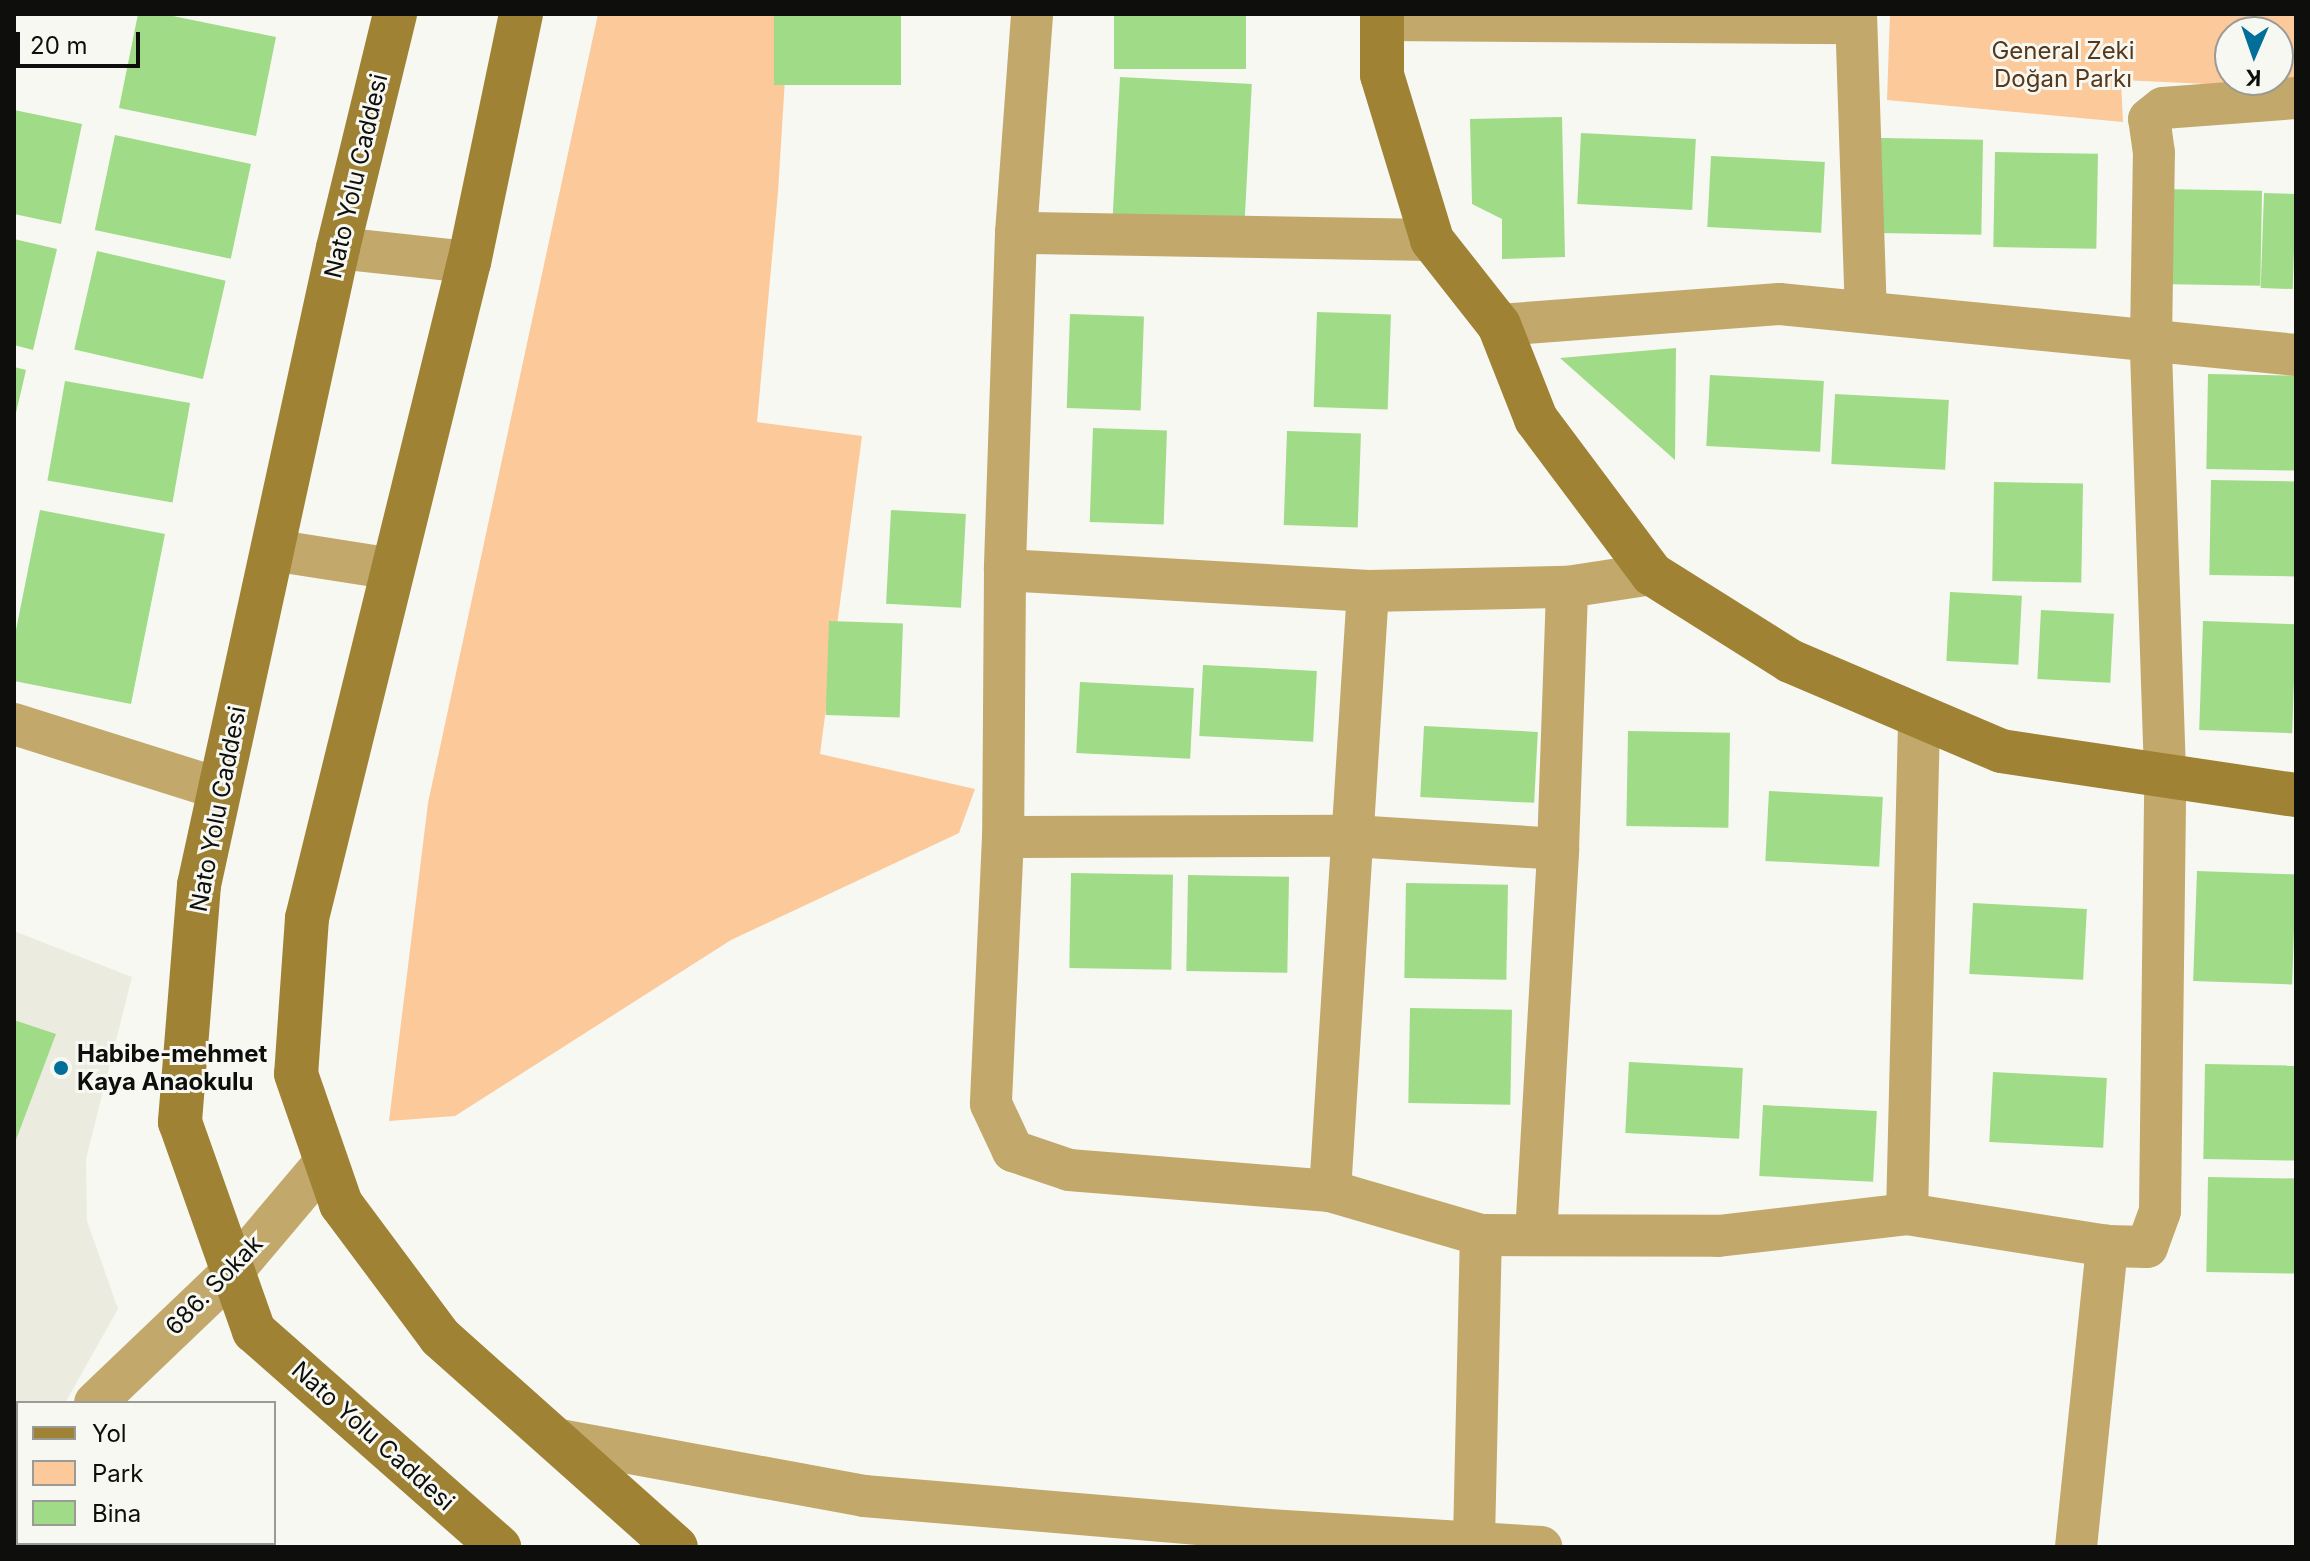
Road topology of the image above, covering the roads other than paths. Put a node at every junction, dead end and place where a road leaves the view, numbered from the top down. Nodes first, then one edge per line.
1 (395, 14) edge
2 (521, 14) edge
3 (1032, 14) edge
4 (1382, 17) edge
5 (1855, 18) edge
6 (2296, 98) edge
7 (1016, 233) junction
8 (1432, 240) junction
9 (338, 248) junction
10 (469, 262) junction
11 (1866, 312) junction
12 (1499, 325) junction
13 (2151, 340) junction
14 (2296, 355) edge
15 (272, 550) junction
16 (393, 569) junction
17 (1005, 570) junction
18 (1652, 574) junction
19 (1567, 587) junction
20 (1368, 591) junction
21 (1919, 718) junction
22 (14, 724) edge
23 (2165, 773) junction
24 (220, 789) junction
25 (2296, 795) edge
26 (1353, 836) junction
27 (1003, 837) junction
28 (1558, 849) junction
29 (326, 1161) junction
30 (1330, 1191) junction
31 (1907, 1214) junction
32 (1481, 1235) junction
33 (1536, 1235) junction
34 (2107, 1246) junction
35 (233, 1271) junction
36 (97, 1401) edge
37 (554, 1439) junction
38 (1474, 1540) junction
39 (499, 1547) edge
40 (676, 1547) edge
41 (1541, 1547) edge
42 (2076, 1547) edge

1 - 9 main road, Nato Yolu Caddesi
2 - 10 main road
3 - 7 street
4 - 5 street
4 - 8 main road
5 - 11 street
6 - 13 street
7 - 8 street
7 - 17 street
8 - 12 main road
9 - 10 street
9 - 15 main road, Nato Yolu Caddesi
10 - 16 main road
11 - 12 street
11 - 13 street
12 - 18 main road
13 - 14 street
13 - 23 street
15 - 16 street
15 - 24 main road, Nato Yolu Caddesi
16 - 29 main road
17 - 20 street
17 - 27 street
18 - 19 street
18 - 21 main road
19 - 20 street
19 - 28 street
20 - 26 street
21 - 23 main road
21 - 31 street
22 - 24 street
23 - 25 main road
23 - 34 street
24 - 35 main road, Nato Yolu Caddesi
26 - 27 street
26 - 28 street
26 - 30 street
27 - 30 street
28 - 33 street
29 - 35 street, 686. Sokak
29 - 37 main road
30 - 32 street
31 - 33 street
31 - 34 street
32 - 33 street
32 - 38 street
34 - 42 street
35 - 36 street, 686. Sokak
35 - 39 main road, Nato Yolu Caddesi
37 - 38 street
37 - 40 main road
38 - 41 street

